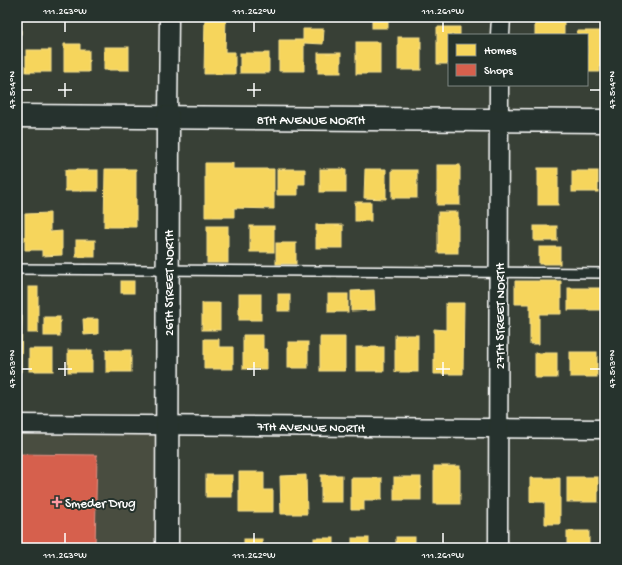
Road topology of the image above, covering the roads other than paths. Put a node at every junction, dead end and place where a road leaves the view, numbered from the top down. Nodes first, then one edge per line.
1 (169, 17) edge
2 (501, 17) edge
3 (500, 34) edge
4 (499, 86) edge
5 (17, 116) edge
6 (168, 117) junction
7 (498, 120) junction
8 (605, 121) edge
9 (17, 269) edge
10 (169, 270) junction
11 (499, 273) junction
12 (605, 273) edge
13 (17, 424) edge
14 (166, 425) junction
15 (499, 428) junction
16 (605, 429) edge
17 (167, 548) edge
18 (498, 548) edge

1 - 6 street, 26TH STREET NORTH
2 - 3 street
4 - 7 street, 27TH STREET NORTH
5 - 6 street, 8TH AVENUE NORTH
6 - 7 street, 8TH AVENUE NORTH
6 - 10 street, 26TH STREET NORTH
7 - 8 street, 8TH AVENUE NORTH
7 - 11 street, 27TH STREET NORTH
9 - 10 lane
10 - 11 lane
10 - 14 street, 26TH STREET NORTH
11 - 12 lane
11 - 15 street, 27TH STREET NORTH
13 - 14 street, 7TH AVENUE NORTH
14 - 15 street, 7TH AVENUE NORTH
14 - 17 street, 26TH STREET NORTH
15 - 16 street, 7TH AVENUE NORTH
15 - 18 street, 27TH STREET NORTH

